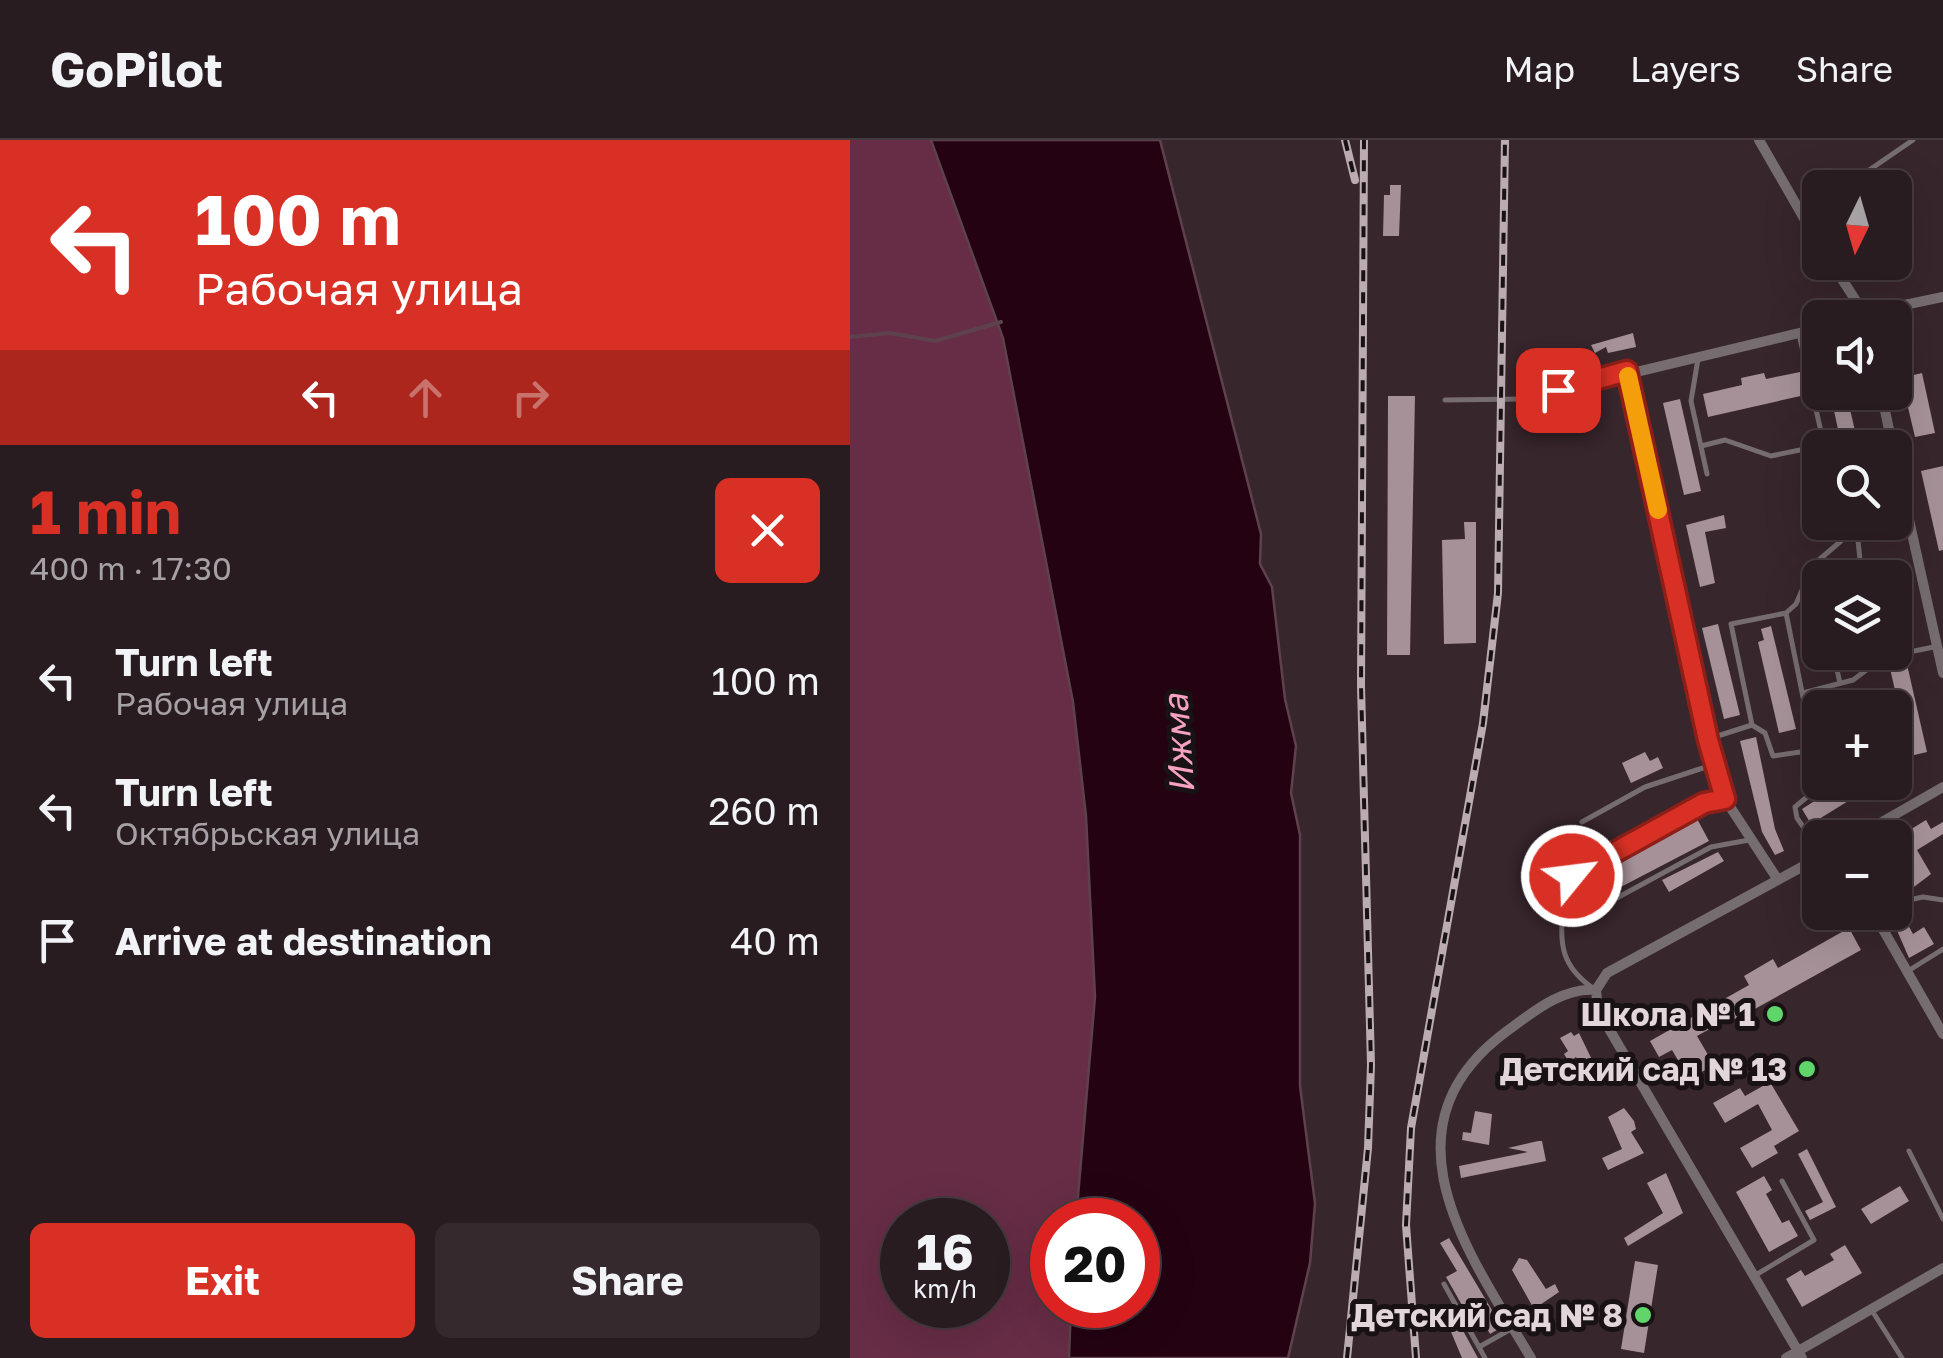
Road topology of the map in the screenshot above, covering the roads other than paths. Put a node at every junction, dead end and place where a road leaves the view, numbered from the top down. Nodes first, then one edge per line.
1 (1759, 140) edge
2 (1913, 140) edge
3 (1869, 170) edge
4 (1801, 216) edge
5 (1943, 297) edge
6 (1912, 303) edge
7 (1802, 333) edge
8 (1799, 334) junction
9 (1698, 356) junction
10 (1627, 371) junction
11 (1524, 399) joint
12 (1446, 400) dead end
13 (1821, 430) edge
14 (1700, 446) junction
15 (1802, 450) edge
16 (1707, 474) dead end
17 (1842, 540) edge
18 (1910, 540) edge
19 (1819, 560) edge
20 (1802, 590) edge
21 (1786, 613) junction
22 (1937, 646) junction
23 (1912, 650) edge
24 (1837, 670) edge
25 (1871, 670) edge
26 (1943, 672) edge
27 (1840, 683) junction
28 (1803, 690) edge
29 (1815, 690) edge
30 (1752, 725) junction
31 (1708, 740) junction
32 (1802, 752) edge
33 (1715, 764) junction
34 (1943, 787) edge
35 (1725, 799) junction
36 (1803, 800) edge
37 (1885, 820) edge
38 (1582, 822) dead end
39 (1802, 826) edge
40 (1752, 840) junction
41 (1802, 865) edge
42 (1572, 876) dead end
43 (1778, 880) junction
44 (1912, 900) edge
45 (1943, 900) edge
46 (1563, 910) dead end
47 (1589, 913) dead end
48 (1883, 930) edge
49 (1943, 949) edge
50 (1906, 972) junction
51 (1596, 990) junction
52 (1943, 1034) edge
53 (1909, 1151) dead end
54 (1782, 1181) dead end
55 (1943, 1219) edge
56 (1943, 1268) edge
57 (1754, 1276) junction
58 (1444, 1284) dead end
59 (1872, 1309) junction
60 (1513, 1328) junction
61 (1480, 1347) junction
62 (1800, 1354) edge
63 (1486, 1358) edge
64 (1531, 1358) edge
65 (1786, 1358) edge
66 (1902, 1358) edge

1 - 4 street
2 - 3 lane
5 - 6 street
7 - 8 street
8 - 9 street
8 - 13 lane
9 - 10 street
9 - 14 lane
10 - 11 street
10 - 31 street
11 - 12 lane
14 - 15 lane
14 - 16 lane
17 - 19 lane
18 - 22 street
20 - 21 lane
21 - 28 lane
21 - 30 lane
22 - 23 lane
22 - 26 street
24 - 27 lane
25 - 27 lane
27 - 29 lane
30 - 31 lane
30 - 32 lane
31 - 33 street
33 - 35 street
33 - 38 lane
34 - 37 street
35 - 40 street
35 - 42 lane
36 - 39 lane
40 - 43 street
40 - 47 lane
41 - 43 street
43 - 51 street
44 - 45 lane
46 - 51 lane
48 - 50 street
49 - 50 lane
50 - 52 street
51 - 57 street
51 - 60 street
53 - 55 lane
54 - 57 lane
56 - 59 street
57 - 62 street
58 - 61 lane
59 - 62 street
59 - 66 lane
60 - 61 lane
60 - 64 street
61 - 63 lane
62 - 65 street

